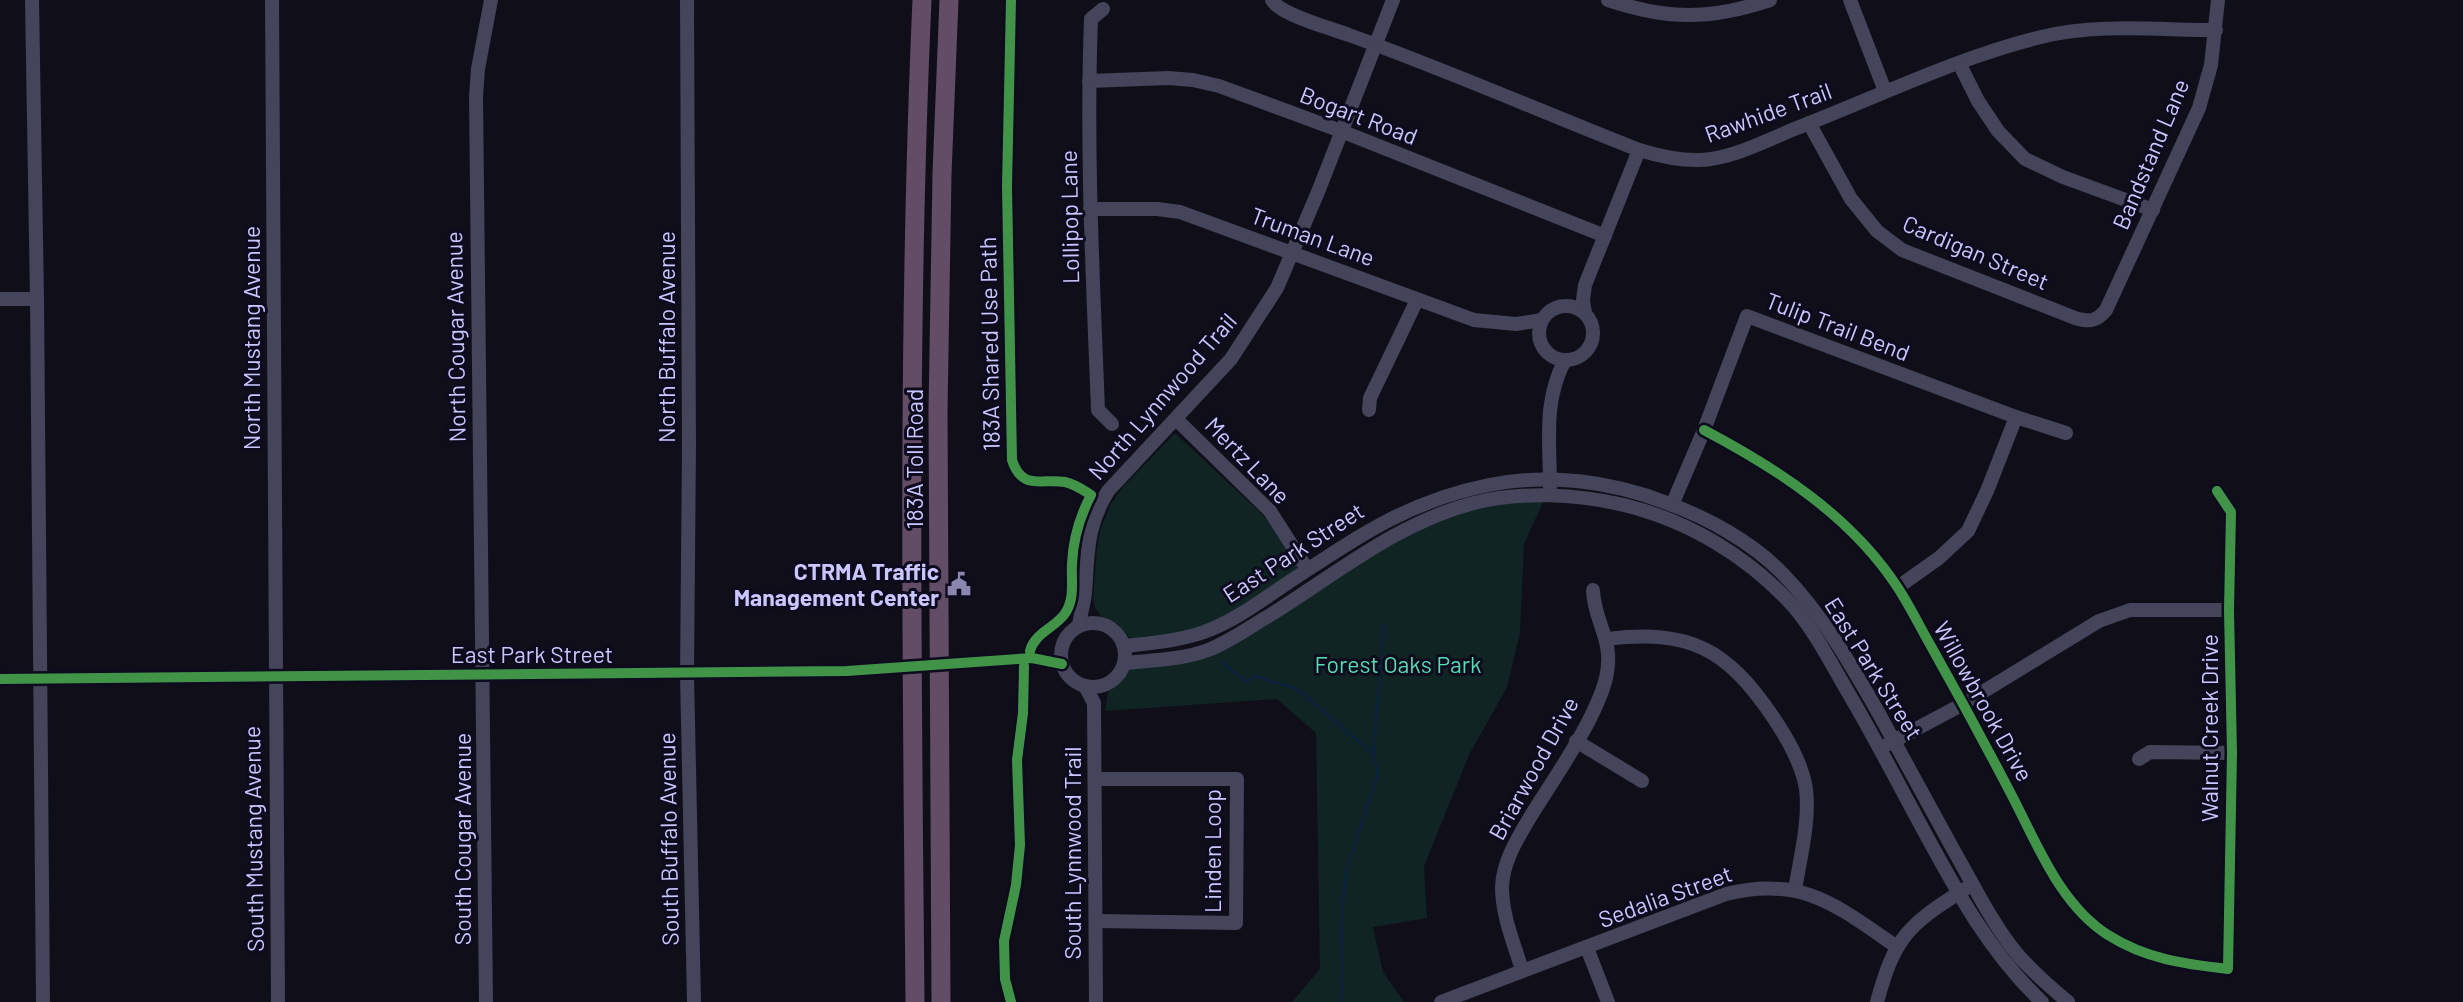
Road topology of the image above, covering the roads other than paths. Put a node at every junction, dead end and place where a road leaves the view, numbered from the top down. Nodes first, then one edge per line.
1 (32, 0) edge
2 (272, 0) edge
3 (491, 0) edge
4 (687, 0) edge
5 (922, 0) edge
6 (949, 0) edge
7 (1272, 0) edge
8 (1392, 0) edge
9 (1608, 0) edge
10 (1770, 0) edge
11 (1850, 0) edge
12 (2218, 0) edge
13 (1103, 9) dead end
14 (2216, 30) junction
15 (1375, 44) junction
16 (1959, 64) junction
17 (1088, 80) junction
18 (1885, 91) junction
19 (1809, 123) junction
20 (1341, 131) junction
21 (1639, 150) junction
22 (1090, 209) junction
23 (2153, 210) junction
24 (1605, 236) junction
25 (1294, 252) junction
26 (1585, 285) junction
27 (0, 299) edge
28 (37, 299) junction
29 (1418, 300) junction
30 (1561, 306) junction
31 (1585, 313) junction
32 (2100, 318) joint
33 (1542, 320) junction
34 (1516, 324) junction
35 (1539, 336) junction
36 (1558, 358) junction
37 (1369, 410) dead end
38 (2016, 416) junction
39 (1176, 419) junction
40 (1112, 424) dead end
41 (1704, 430) junction
42 (2066, 433) dead end
43 (1550, 480) junction
44 (2217, 491) dead end
45 (1550, 496) junction
46 (1672, 505) junction
47 (1307, 569) junction
48 (1898, 587) junction
49 (1593, 590) dead end
50 (1084, 595) junction
51 (2229, 610) junction
52 (1101, 624) junction
53 (1079, 626) junction
54 (1607, 639) junction
55 (1062, 645) junction
56 (1124, 646) junction
57 (1026, 658) junction
58 (1125, 663) junction
59 (1062, 664) junction
60 (687, 674) junction
61 (275, 675) junction
62 (483, 675) junction
63 (0, 679) edge
64 (40, 679) junction
65 (1085, 686) junction
66 (1102, 686) junction
67 (1094, 703) junction
68 (1964, 704) junction
69 (1576, 741) junction
70 (1894, 741) junction
71 (1880, 748) junction
72 (2232, 752) junction
73 (2139, 759) dead end
74 (1095, 779) junction
75 (1642, 782) dead end
76 (1973, 884) junction
77 (1795, 890) junction
78 (1958, 894) junction
79 (1096, 921) junction
80 (1897, 947) junction
81 (1587, 948) junction
82 (2228, 969) joint
83 (1522, 970) junction
84 (43, 1002) edge
85 (278, 1002) edge
86 (486, 1002) edge
87 (694, 1002) edge
88 (915, 1002) edge
89 (941, 1002) edge
90 (1096, 1002) edge
91 (1441, 1002) edge
92 (1608, 1002) edge
93 (1877, 1002) edge
94 (2042, 1002) edge
95 (2068, 1002) edge

1 - 28 street
2 - 61 street, North Mustang Avenue
3 - 62 street, North Cougar Avenue
4 - 60 street, North Buffalo Avenue
5 - 88 highway, 183A Toll Road
6 - 89 highway, 183A Toll Road
7 - 15 street, Rawhide Trail
8 - 15 street, North Lynnwood Trail
9 - 10 street
11 - 18 street
12 - 14 street, Bandstand Lane
13 - 17 street, Lollipop Lane
14 - 16 street, Rawhide Trail
14 - 23 street, Bandstand Lane
15 - 20 street, North Lynnwood Trail
15 - 21 street, Rawhide Trail
16 - 18 street, Rawhide Trail
16 - 23 street
17 - 20 street, Bogart Road
17 - 22 street, Lollipop Lane
18 - 19 street, Rawhide Trail
19 - 21 street, Rawhide Trail
19 - 32 street, Cardigan Street
20 - 24 street, Bogart Road
20 - 25 street, North Lynnwood Trail
21 - 24 street
22 - 25 street, Truman Lane
22 - 40 street, Lollipop Lane
23 - 32 street, Bandstand Lane
24 - 26 street
25 - 29 street, Truman Lane
25 - 39 street, North Lynnwood Trail
26 - 30 street
26 - 31 street
27 - 28 street
28 - 64 street
29 - 34 street, Truman Lane
29 - 37 street
30 - 31 street
30 - 33 street
31 - 36 street
33 - 34 street, Truman Lane
33 - 35 street
34 - 35 street, Truman Lane
35 - 36 street
36 - 43 street
38 - 41 street, Tulip Trail Bend
38 - 42 street, Tulip Trail Bend
38 - 48 street
39 - 47 street, Mertz Lane
39 - 50 street, North Lynnwood Trail
41 - 46 street, Tulip Trail Bend
41 - 48 street, Willowbrook Drive
43 - 45 street
43 - 46 street, East Park Street
43 - 47 street, East Park Street
44 - 51 street, Walnut Creek Drive
45 - 58 street, East Park Street
45 - 71 street, East Park Street
46 - 70 street, East Park Street
47 - 56 street, East Park Street
48 - 68 street, Willowbrook Drive
49 - 54 street, Briarwood Drive
50 - 52 street
50 - 53 street, North Lynnwood Trail
51 - 68 street
51 - 72 street, Walnut Creek Drive
52 - 53 street
52 - 56 street
53 - 55 street
54 - 69 street, Briarwood Drive
54 - 77 street
55 - 57 street, East Park Street
55 - 59 street
56 - 58 street
57 - 59 street, East Park Street
57 - 60 street, East Park Street
58 - 66 street
59 - 65 street
60 - 62 street, East Park Street
60 - 87 street, South Buffalo Avenue
61 - 62 street, East Park Street
61 - 64 street, East Park Street
61 - 85 street, South Mustang Avenue
62 - 86 street, South Cougar Avenue
63 - 64 street, East Park Street
64 - 84 street
65 - 66 street
65 - 67 street, South Lynnwood Trail
66 - 67 street, South Lynnwood Trail
67 - 74 street, South Lynnwood Trail
68 - 70 street
68 - 82 street, Willowbrook Drive
69 - 75 street
69 - 83 street, Briarwood Drive
70 - 71 street
70 - 76 street, East Park Street
71 - 78 street, East Park Street
72 - 73 street
72 - 82 street, Walnut Creek Drive
74 - 79 street, South Lynnwood Trail
74 - 79 street, Linden Loop
76 - 78 street
76 - 95 street, East Park Street
77 - 80 street, Sedalia Street
77 - 81 street, Sedalia Street
78 - 80 street
78 - 94 street, East Park Street
79 - 90 street, South Lynnwood Trail
80 - 93 street
81 - 83 street, Sedalia Street
81 - 92 street
83 - 91 street, Sedalia Street

